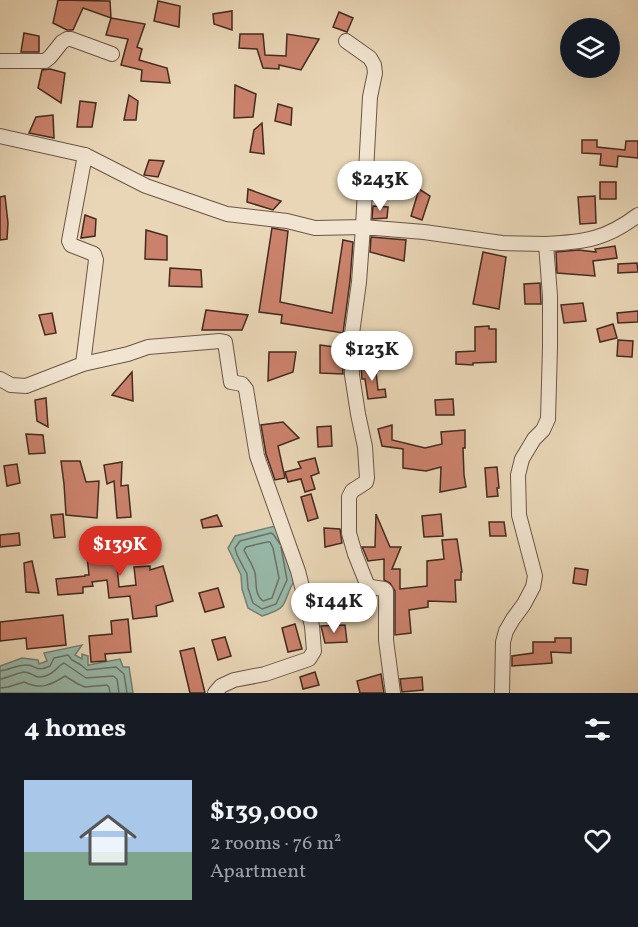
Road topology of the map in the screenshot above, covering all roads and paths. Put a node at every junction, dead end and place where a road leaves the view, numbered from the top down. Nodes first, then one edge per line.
1 (346, 41) dead end
2 (112, 54) dead end
3 (0, 61) edge
4 (0, 136) edge
5 (85, 155) junction
6 (638, 214) edge
7 (363, 227) junction
8 (546, 244) junction
9 (83, 364) junction
10 (0, 379) edge
11 (215, 693) edge
12 (393, 693) edge
13 (502, 693) edge

1 - 7 street
2 - 3 street
4 - 5 street
5 - 7 street
5 - 9 street
6 - 8 street
7 - 8 street
7 - 12 street
8 - 13 street
9 - 10 street
9 - 11 street

